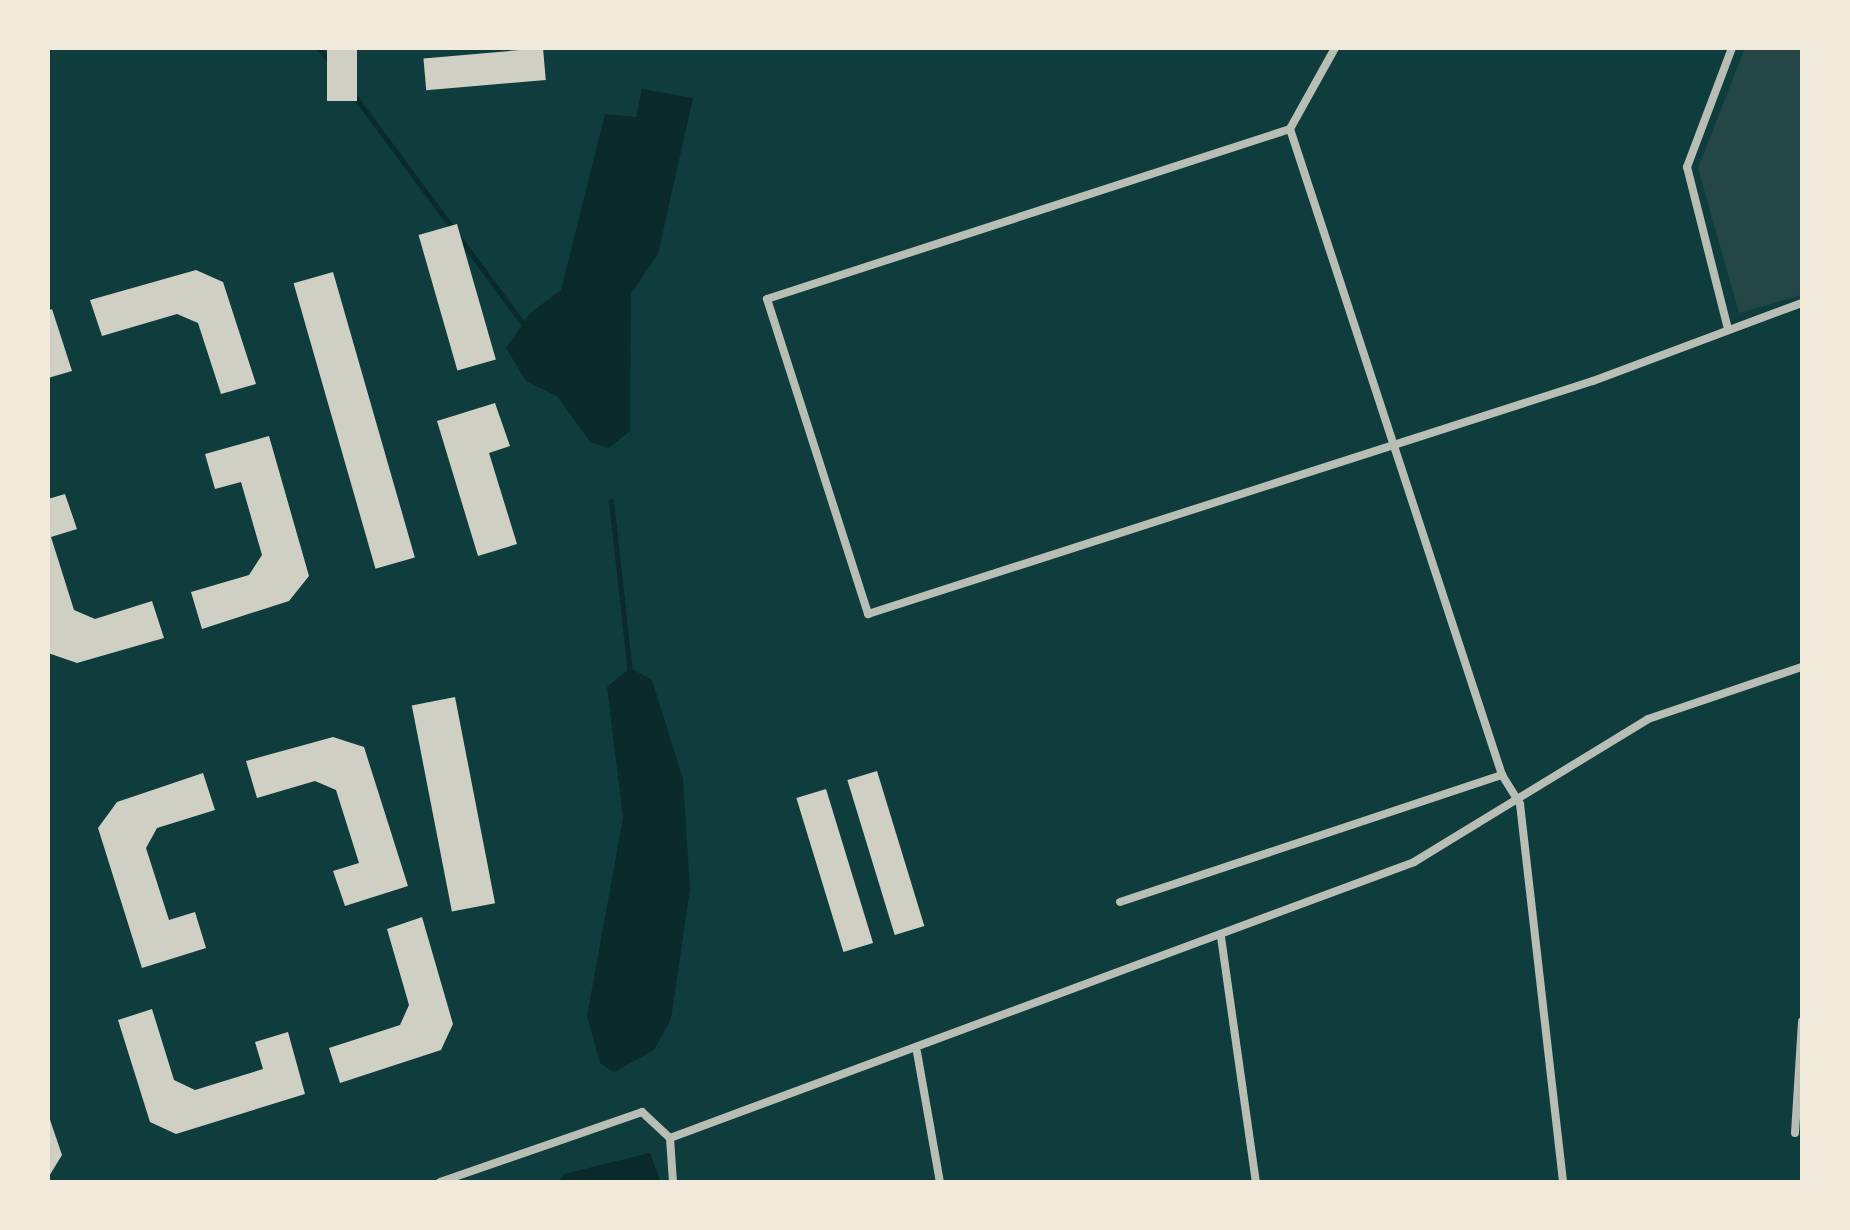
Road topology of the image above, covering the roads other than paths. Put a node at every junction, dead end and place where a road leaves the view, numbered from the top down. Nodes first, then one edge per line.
1 (1334, 48) edge
2 (1732, 48) edge
3 (1290, 129) junction
4 (1802, 304) edge
5 (1728, 329) junction
6 (1395, 444) junction
7 (1802, 667) edge
8 (1502, 776) junction
9 (1520, 804) junction
10 (1120, 902) dead end
11 (1221, 936) junction
12 (1802, 1022) edge
13 (917, 1052) junction
14 (1795, 1133) dead end
15 (670, 1138) junction
16 (440, 1182) edge
17 (673, 1182) edge
18 (940, 1182) edge
19 (1256, 1182) edge
20 (1563, 1182) edge

1 - 3 street
2 - 5 street
3 - 6 street
3 - 6 street
4 - 5 street
5 - 6 street
6 - 8 street
7 - 9 street
8 - 9 street
8 - 10 street
9 - 11 street
9 - 20 street
11 - 13 street
11 - 19 street
12 - 14 street
13 - 15 street
13 - 18 street
15 - 16 street
15 - 17 street

